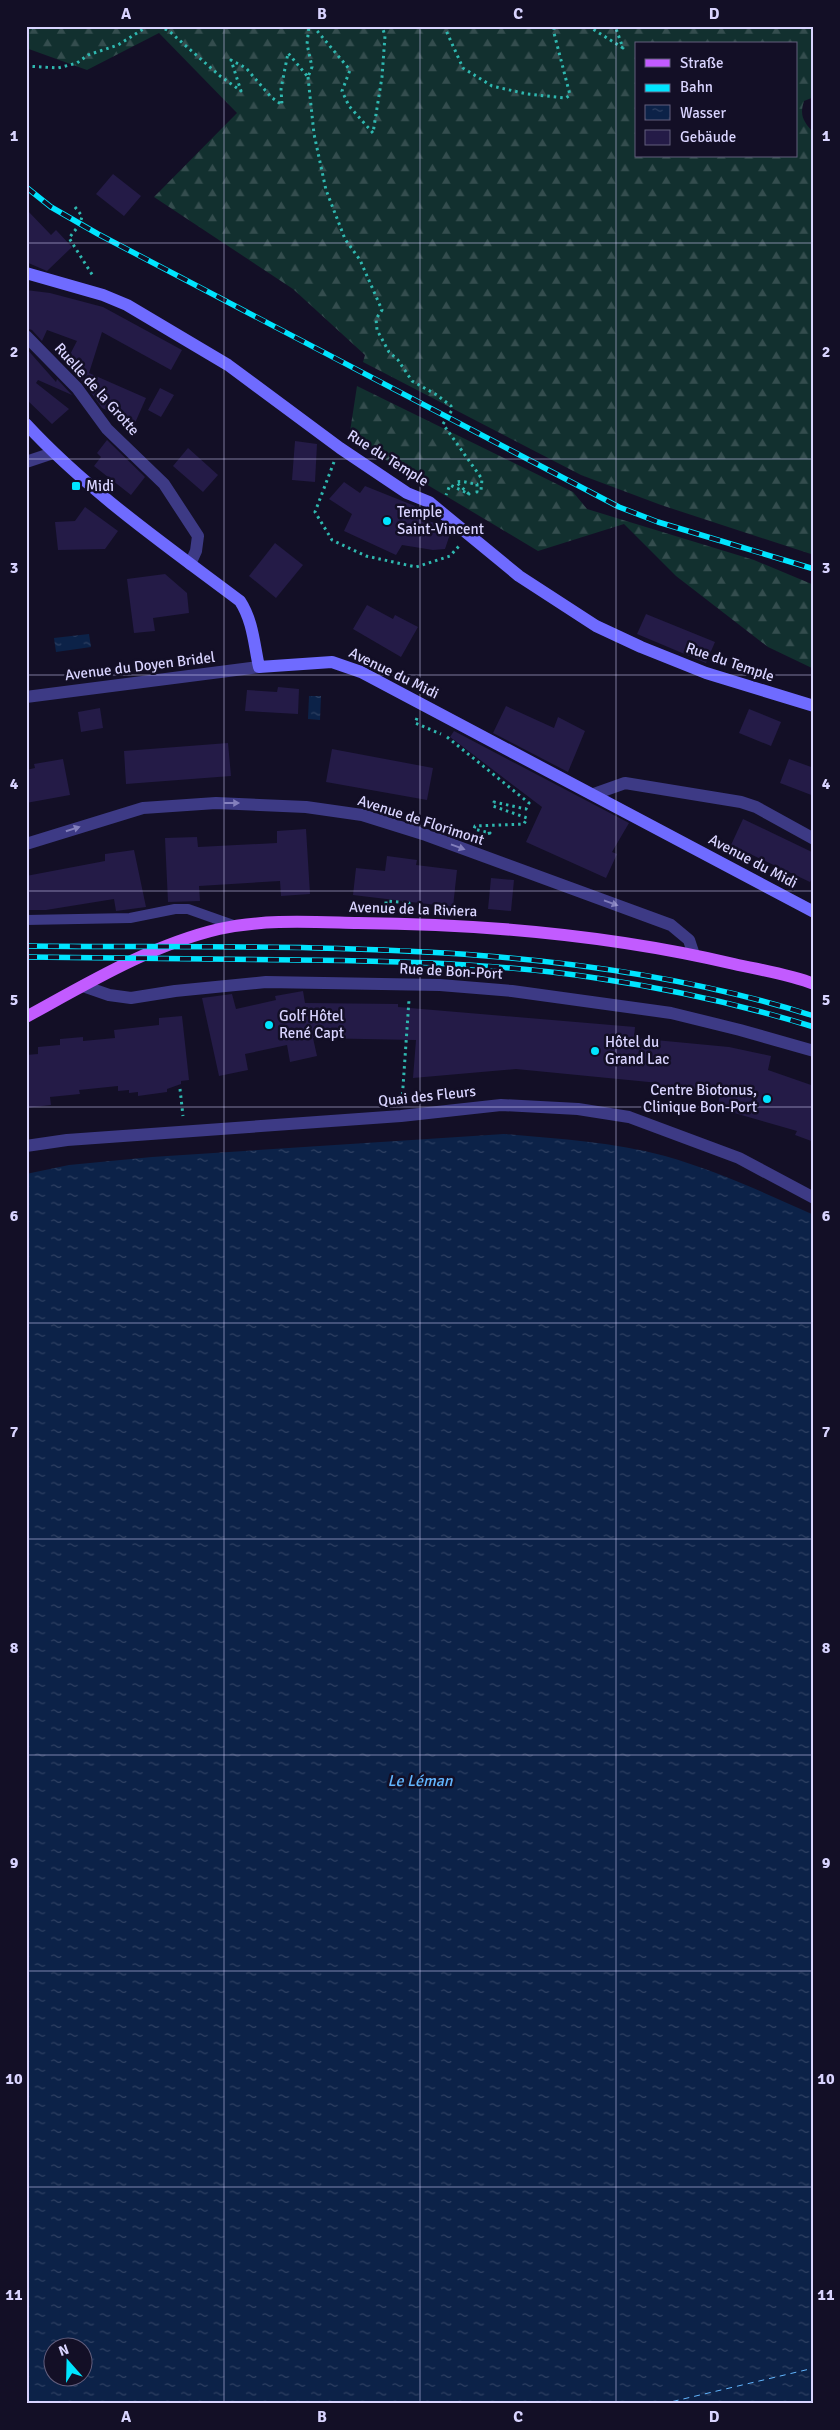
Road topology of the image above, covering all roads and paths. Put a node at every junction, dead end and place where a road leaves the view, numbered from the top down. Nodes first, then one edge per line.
1 (36, 26) edge
2 (148, 26) edge
3 (159, 26) edge
4 (309, 26) edge
5 (313, 26) edge
6 (382, 26) edge
7 (444, 26) edge
8 (554, 26) edge
9 (588, 26) edge
10 (615, 26) edge
11 (26, 31) edge
12 (26, 66) edge
13 (308, 77) junction
14 (75, 208) dead end
15 (26, 273) edge
16 (98, 283) dead end
17 (26, 336) edge
18 (26, 424) edge
19 (340, 448) junction
20 (53, 453) junction
21 (26, 462) edge
22 (440, 494) dead end
23 (465, 533) junction
24 (190, 564) junction
25 (259, 667) junction
26 (26, 697) edge
27 (424, 704) junction
28 (814, 706) edge
29 (594, 794) junction
30 (814, 839) edge
31 (26, 844) edge
32 (453, 845) junction
33 (409, 903) dead end
34 (386, 904) dead end
35 (814, 912) edge
36 (26, 920) edge
37 (236, 926) junction
38 (694, 955) junction
39 (410, 984) junction
40 (814, 984) edge
41 (83, 986) junction
42 (26, 1017) edge
43 (814, 1052) edge
44 (180, 1089) dead end
45 (403, 1092) dead end
46 (184, 1132) junction
47 (26, 1146) edge
48 (814, 1198) edge

1 - 11 path
2 - 12 path
3 - 13 path
4 - 13 path
5 - 6 path
7 - 8 path
9 - 10 path
13 - 22 path
14 - 16 path
15 - 19 street, Rue du Temple
17 - 24 street, Ruelle de la Grotte
18 - 20 street
19 - 23 street, Rue du Temple
19 - 23 path
20 - 21 street
20 - 24 street
23 - 28 street, Rue du Temple
24 - 25 street
25 - 26 street, Avenue du Doyen Bridel
25 - 27 street, Avenue du Midi
27 - 29 street, Avenue du Midi
27 - 32 path
29 - 30 street
29 - 35 street, Avenue du Midi
31 -> 32 street, Avenue de Florimont
32 -> 38 street, Avenue de Florimont
33 - 34 path
36 - 37 lane
37 - 38 main road, Avenue de la Riviera
37 - 41 main road, Avenue de la Riviera
38 - 40 main road, Avenue de la Riviera
39 - 41 street, Rue de Bon-Port
39 - 43 street, Rue de Bon-Port
39 - 45 path
41 - 42 main road, Avenue de la Riviera
44 - 46 path
46 - 47 street, Quai des Fleurs
46 - 48 street, Quai des Fleurs

